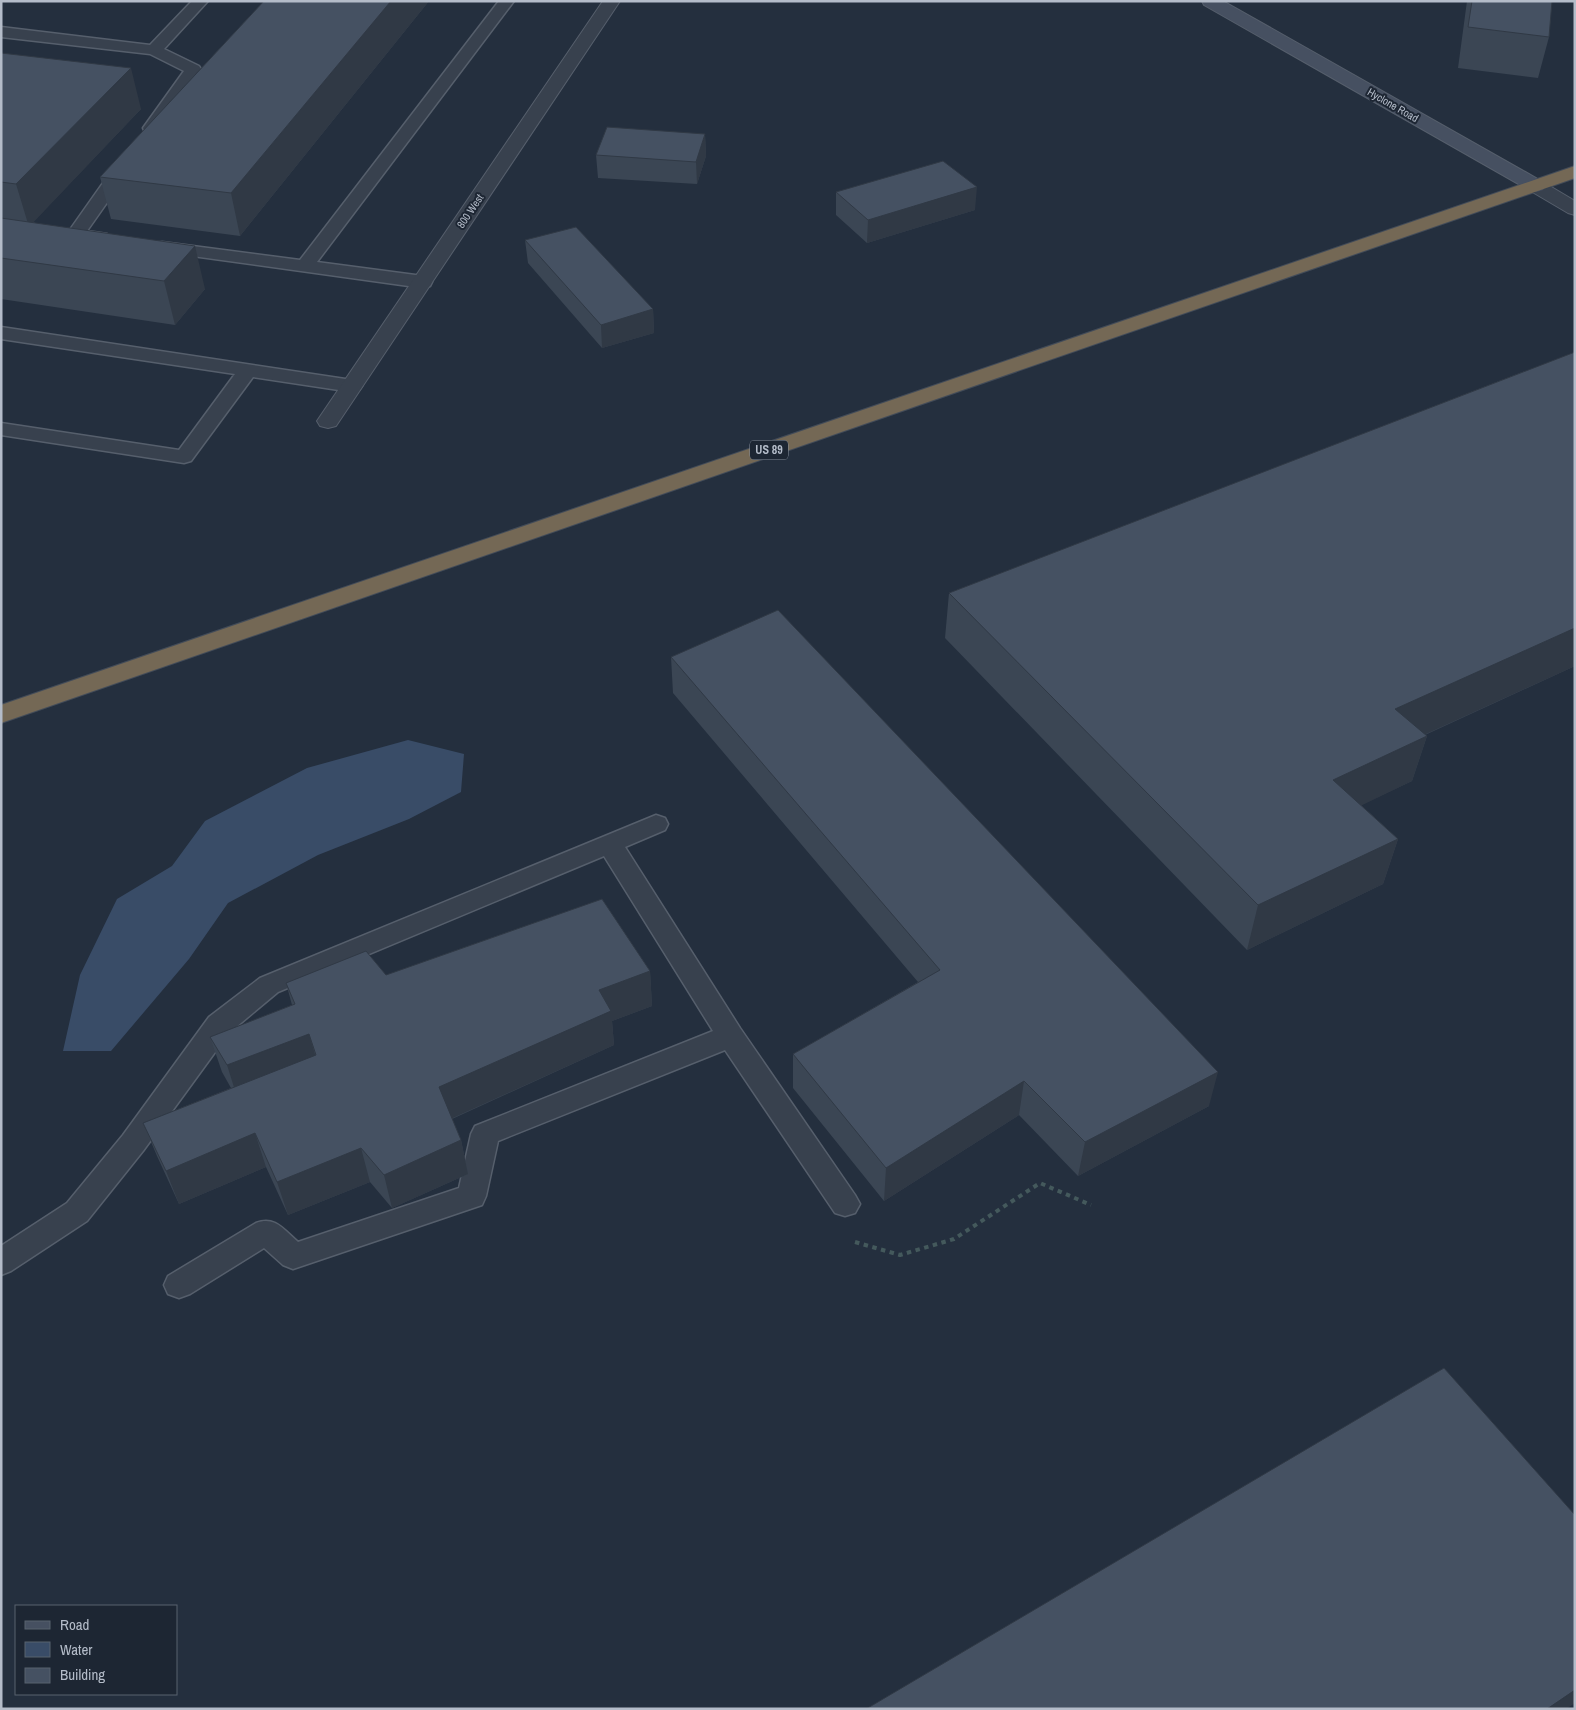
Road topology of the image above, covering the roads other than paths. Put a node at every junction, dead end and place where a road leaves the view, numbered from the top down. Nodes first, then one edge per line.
1 (200, 1) edge
2 (506, 1) edge
3 (612, 1) edge
4 (1210, 1) edge
5 (1, 32) edge
6 (154, 50) junction
7 (142, 140) edge
8 (131, 156) edge
9 (1575, 172) edge
10 (1536, 186) junction
11 (1575, 209) edge
12 (123, 242) edge
13 (142, 244) edge
14 (305, 266) junction
15 (423, 282) junction
16 (1, 333) edge
17 (248, 370) junction
18 (352, 386) junction
19 (328, 421) dead end
20 (1, 429) edge
21 (1, 714) edge
22 (656, 824) dead end
23 (610, 844) junction
24 (730, 1036) junction
25 (845, 1204) road end
26 (1, 1262) edge
27 (179, 1285) dead end

1 - 6 lane
2 - 14 lane
3 - 15 street, 800 West
4 - 10 street, Hyclone Road
5 - 6 lane
6 - 7 lane
8 - 12 lane
9 - 10 highway, US 89
10 - 11 street, Hyclone Road
10 - 21 highway, US 89
13 - 14 lane
14 - 15 lane
15 - 18 street, 800 West
16 - 17 lane
17 - 18 lane
17 - 20 lane
18 - 19 street, 800 West
22 - 23 lane
23 - 24 lane
23 - 26 lane
24 - 25 lane
24 - 27 lane

